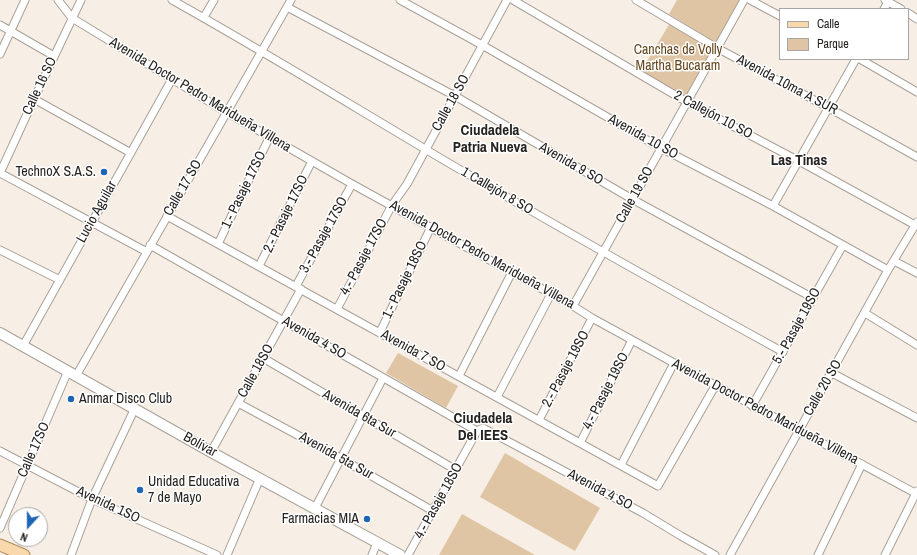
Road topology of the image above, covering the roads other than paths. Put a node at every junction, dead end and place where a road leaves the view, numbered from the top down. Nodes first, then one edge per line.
1 (25, 0) edge
2 (58, 0) edge
3 (81, 0) edge
4 (172, 0) edge
5 (214, 0) edge
6 (291, 0) edge
7 (400, 0) edge
8 (507, 0) edge
9 (513, 0) edge
10 (636, 0) edge
11 (744, 0) edge
12 (750, 0) edge
13 (886, 1) edge
14 (287, 7) junction
15 (898, 8) edge
16 (779, 15) edge
17 (204, 17) junction
18 (72, 18) junction
19 (0, 26) edge
20 (10, 31) junction
21 (482, 45) junction
22 (717, 48) junction
23 (262, 51) junction
24 (0, 54) edge
25 (54, 56) junction
26 (855, 60) edge
27 (862, 60) edge
28 (172, 79) junction
29 (917, 92) edge
30 (455, 96) junction
31 (34, 99) junction
32 (687, 102) junction
33 (829, 108) junction
34 (226, 112) junction
35 (270, 136) junction
36 (661, 148) junction
37 (426, 150) junction
38 (130, 153) junction
39 (917, 157) edge
40 (312, 161) junction
41 (799, 161) junction
42 (0, 173) edge
43 (352, 184) junction
44 (632, 199) junction
45 (392, 205) junction
46 (773, 206) junction
47 (167, 216) junction
48 (92, 222) junction
49 (916, 223) edge
50 (431, 227) junction
51 (218, 244) junction
52 (842, 245) junction
53 (148, 249) junction
54 (0, 250) edge
55 (602, 252) junction
56 (894, 261) junction
57 (259, 266) junction
58 (888, 270) junction
59 (512, 272) junction
60 (917, 273) edge
61 (60, 280) junction
62 (298, 288) junction
63 (551, 294) junction
64 (813, 298) junction
65 (573, 306) junction
66 (337, 309) junction
67 (865, 313) junction
68 (592, 318) junction
69 (284, 321) junction
70 (380, 332) junction
71 (0, 333) edge
72 (632, 340) junction
73 (917, 345) edge
74 (23, 346) junction
75 (783, 352) junction
76 (263, 358) junction
77 (674, 363) junction
78 (832, 373) junction
79 (72, 374) junction
80 (459, 376) junction
81 (383, 378) junction
82 (715, 386) junction
83 (497, 397) junction
84 (238, 403) junction
85 (752, 406) junction
86 (135, 408) junction
87 (363, 416) junction
88 (917, 418) edge
89 (539, 420) junction
90 (480, 430) junction
91 (799, 431) junction
92 (580, 442) junction
93 (0, 451) edge
94 (211, 452) junction
95 (340, 458) junction
96 (862, 464) junction
97 (27, 465) junction
98 (621, 465) junction
99 (456, 470) junction
100 (260, 478) junction
101 (917, 493) edge
102 (92, 499) junction
103 (314, 508) junction
104 (433, 511) junction
105 (0, 528) edge
106 (377, 543) junction
107 (0, 545) edge
108 (24, 555) edge
109 (71, 555) edge
110 (217, 555) edge
111 (227, 555) edge
112 (372, 555) edge
113 (400, 555) edge
114 (408, 555) edge
115 (715, 555) edge
116 (730, 555) edge
117 (818, 555) edge
118 (885, 555) edge

1 - 20 street
2 - 18 street, Avenida Doctor Pedro Maridueña Villena
3 - 18 street, Calle 16 SO
4 - 17 street, 1 Callejón 8 SO
5 - 17 street
6 - 14 street, Calle 17 SO
7 - 21 street, Avenida 10 SO
8 - 21 street, Calle 18 SO
9 - 32 street, 2 Callejón 10 SO
10 - 22 street, Avenida 10ma A SUR
11 - 22 street, Calle 19 SO
12 - 16 street
13 - 15 street
14 - 23 street, Calle 17 SO
14 - 30 street, Avenida 9 SO
17 - 23 street, 1 Callejón 8 SO
18 - 25 street, Calle 16 SO
18 - 28 street, Avenida Doctor Pedro Maridueña Villena
19 - 20 street
20 - 24 street
20 - 25 street
21 - 30 street, Calle 18 SO
21 - 36 street, Avenida 10 SO
22 - 32 street, Calle 19 SO
22 - 33 street, Avenida 10ma A SUR
23 - 34 street, Calle 17 SO
23 - 37 street, 1 Callejón 8 SO
25 - 31 street, Calle 16 SO
26 - 33 street
27 - 29 street
28 - 34 street, Avenida Doctor Pedro Maridueña Villena
28 - 38 street, Lucio Aguilar
30 - 37 street, Calle 18 SO
30 - 44 street, Avenida 9 SO
31 - 38 street
31 - 42 street, Calle 16 SO
32 - 36 street, Calle 19 SO
32 - 41 street, 2 Callejón 10 SO
33 - 39 street, Avenida 10ma A SUR
33 - 41 street
34 - 35 street, Avenida Doctor Pedro Maridueña Villena
34 - 47 street, Calle 17 SO
35 - 40 street, Avenida Doctor Pedro Maridueña Villena
35 - 51 street, 1.- Pasaje 17SO
36 - 44 street, Calle 19 SO
36 - 46 street, Avenida 10 SO
37 - 45 street, Calle 18 SO
37 - 55 street, 1 Callejón 8 SO
38 - 48 street, Lucio Aguilar
40 - 43 street, Avenida Doctor Pedro Maridueña Villena
40 - 57 street, 2.- Pasaje 17SO
41 - 46 street
41 - 49 street, 2 Callejón 10 SO
42 - 48 street, Avenida 4 SO
43 - 45 street, Avenida Doctor Pedro Maridueña Villena
43 - 62 street, 3.- Pasaje 17SO
44 - 55 street, Calle 19 SO
44 - 64 street, Avenida 9 SO
45 - 50 street, Avenida Doctor Pedro Maridueña Villena
45 - 66 street, 4.- Pasaje 17SO
46 - 52 street, Avenida 10 SO
47 - 51 street, Avenida 7 SO
47 - 53 street, Calle 17 SO
48 - 53 street, Avenida 4 SO
48 - 61 street, Lucio Aguilar
49 - 56 street, Calle 20 SO
50 - 59 street, Avenida Doctor Pedro Maridueña Villena
50 - 70 street, 1.- Pasaje 18SO
51 - 57 street, Avenida 7 SO
52 - 58 street, Avenida 10 SO
52 - 64 street, 5.- Pasaje 19SO
53 - 69 street, Avenida 4 SO
53 - 79 street, Calle 17 SO
54 - 61 street
55 - 65 street, Calle 19 SO
55 - 75 street, 1 Callejón 8 SO
56 - 58 street, Calle 20 SO
56 - 60 street
57 - 62 street, Avenida 7 SO
58 - 67 street, Calle 20 SO
59 - 63 street, Avenida Doctor Pedro Maridueña Villena
59 - 80 street
61 - 74 street, Lucio Aguilar
62 - 66 street, Avenida 7 SO
62 - 69 street, Calle 18SO
63 - 65 street, Avenida Doctor Pedro Maridueña Villena
63 - 83 street
64 - 75 street, 5.- Pasaje 19SO
65 - 68 street, Avenida Doctor Pedro Maridueña Villena
66 - 70 street, Avenida 7 SO
67 - 73 street
67 - 78 street, Calle 20 SO
68 - 72 street, Avenida Doctor Pedro Maridueña Villena
68 - 89 street, 2.- Pasaje 19SO
69 - 76 street, Calle 18SO
69 - 81 street, Avenida 4 SO
70 - 80 street, Avenida 7 SO
71 - 74 street, Bolívar
72 - 77 street, Avenida Doctor Pedro Maridueña Villena
72 - 92 street, 4.- Pasaje 19SO
74 - 79 street, Bolívar
75 - 85 street, 5.- Pasaje 19SO
76 - 84 street, Calle 18SO
76 - 87 street, Avenida 6ta Sur
77 - 82 street, Avenida Doctor Pedro Maridueña Villena
77 - 98 street
78 - 88 street
78 - 91 street, Calle 20 SO
79 - 86 street, Bolívar
79 - 97 street, Calle 17SO
80 - 83 street, Avenida 7 SO
81 - 87 street
81 - 90 street, Avenida 4 SO
82 - 85 street, Avenida Doctor Pedro Maridueña Villena
82 - 98 street, Avenida 7 SO
83 - 89 street, Avenida 7 SO
84 - 94 street, Calle 18SO
84 - 95 street, Avenida 5ta Sur
85 - 91 street, Avenida Doctor Pedro Maridueña Villena
86 - 94 street, Bolívar
86 - 102 street
87 - 95 street
87 - 99 street, Avenida 6ta Sur
89 - 92 street, Avenida 7 SO
90 - 99 street, 4.- Pasaje 18SO
90 - 115 street, Avenida 4 SO
91 - 96 street, Avenida Doctor Pedro Maridueña Villena
91 - 116 street, Calle 20 SO
92 - 98 street, Avenida 7 SO
93 - 97 street, Avenida 1SO
94 - 100 street, Bolívar
95 - 103 street
95 - 104 street, Avenida 5ta Sur
96 - 101 street, Avenida Doctor Pedro Maridueña Villena
96 - 117 street
97 - 102 street, Avenida 1SO
97 - 105 street, Calle 17SO
99 - 104 street, 4.- Pasaje 18SO
100 - 103 street, Bolívar
100 - 111 street
101 - 118 street
102 - 109 street
102 - 110 street, Avenida 1SO
103 - 106 street, Bolívar
104 - 114 street, 4.- Pasaje 18SO
106 - 112 street
106 - 113 street, Bolívar
107 - 108 main road

